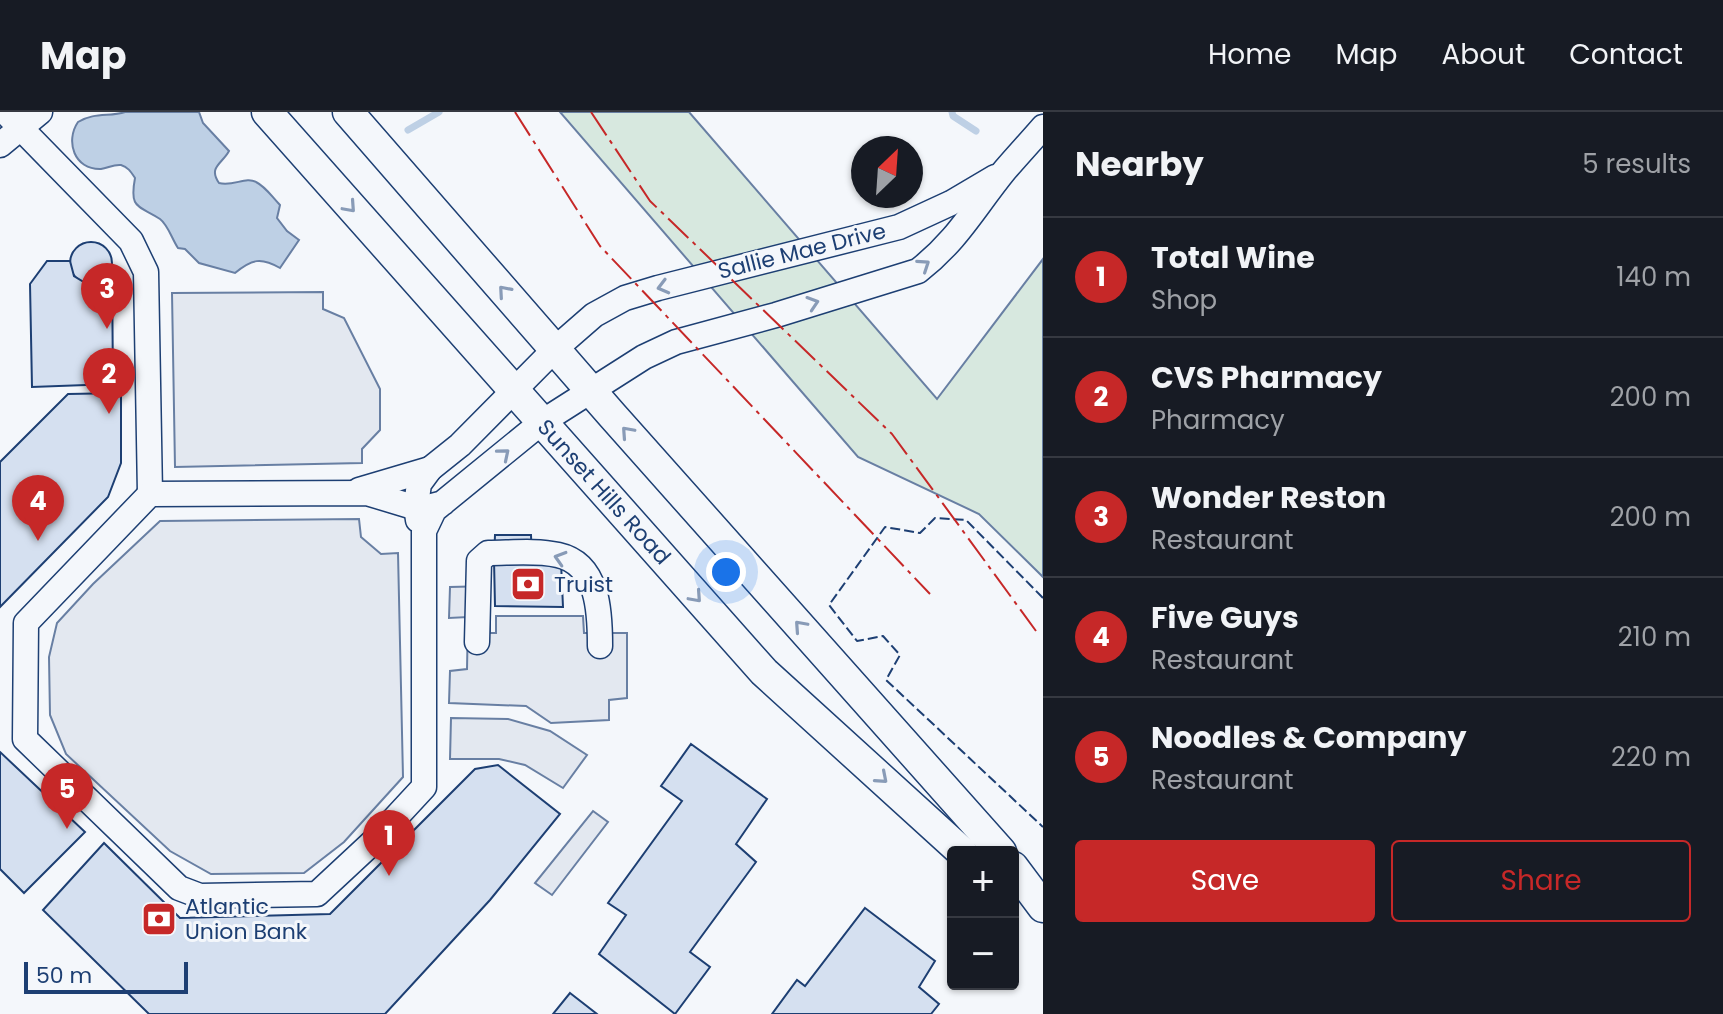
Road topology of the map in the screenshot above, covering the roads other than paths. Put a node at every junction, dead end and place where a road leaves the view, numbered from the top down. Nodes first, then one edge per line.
1 (40, 112) edge
2 (267, 112) edge
3 (348, 112) edge
4 (13, 121) edge
5 (1043, 127) edge
6 (0, 145) edge
7 (1004, 171) junction
8 (555, 349) junction
9 (590, 390) junction
10 (514, 392) junction
11 (542, 422) junction
12 (430, 469) junction
13 (341, 493) junction
14 (150, 494) junction
15 (443, 503) junction
16 (417, 507) junction
17 (424, 560) junction
18 (477, 642) dead end
19 (600, 646) dead end
20 (955, 846) edge
21 (996, 846) edge
22 (1019, 875) edge
23 (1019, 898) edge
24 (1043, 907) edge
25 (1043, 915) edge

1 - 4 street
2 -> 10 main road, Sunset Hills Road
8 -> 3 main road
4 - 6 street
4 - 14 street
5 - 7 street
7 -> 8 street, Sallie Mae Drive
9 -> 7 street
8 - 9 main road
8 - 10 street, Sallie Mae Drive
9 - 11 street
21 -> 9 main road
10 - 11 main road, Sunset Hills Road
10 - 12 street, Sallie Mae Drive
15 -> 11 street
11 -> 20 main road, Sunset Hills Road
12 - 13 street
12 - 16 street
13 - 14 street
13 - 16 street
14 - 17 street
15 - 16 street
15 - 17 street
16 - 17 street
19 -> 18 street
22 - 24 main road
23 - 25 main road

